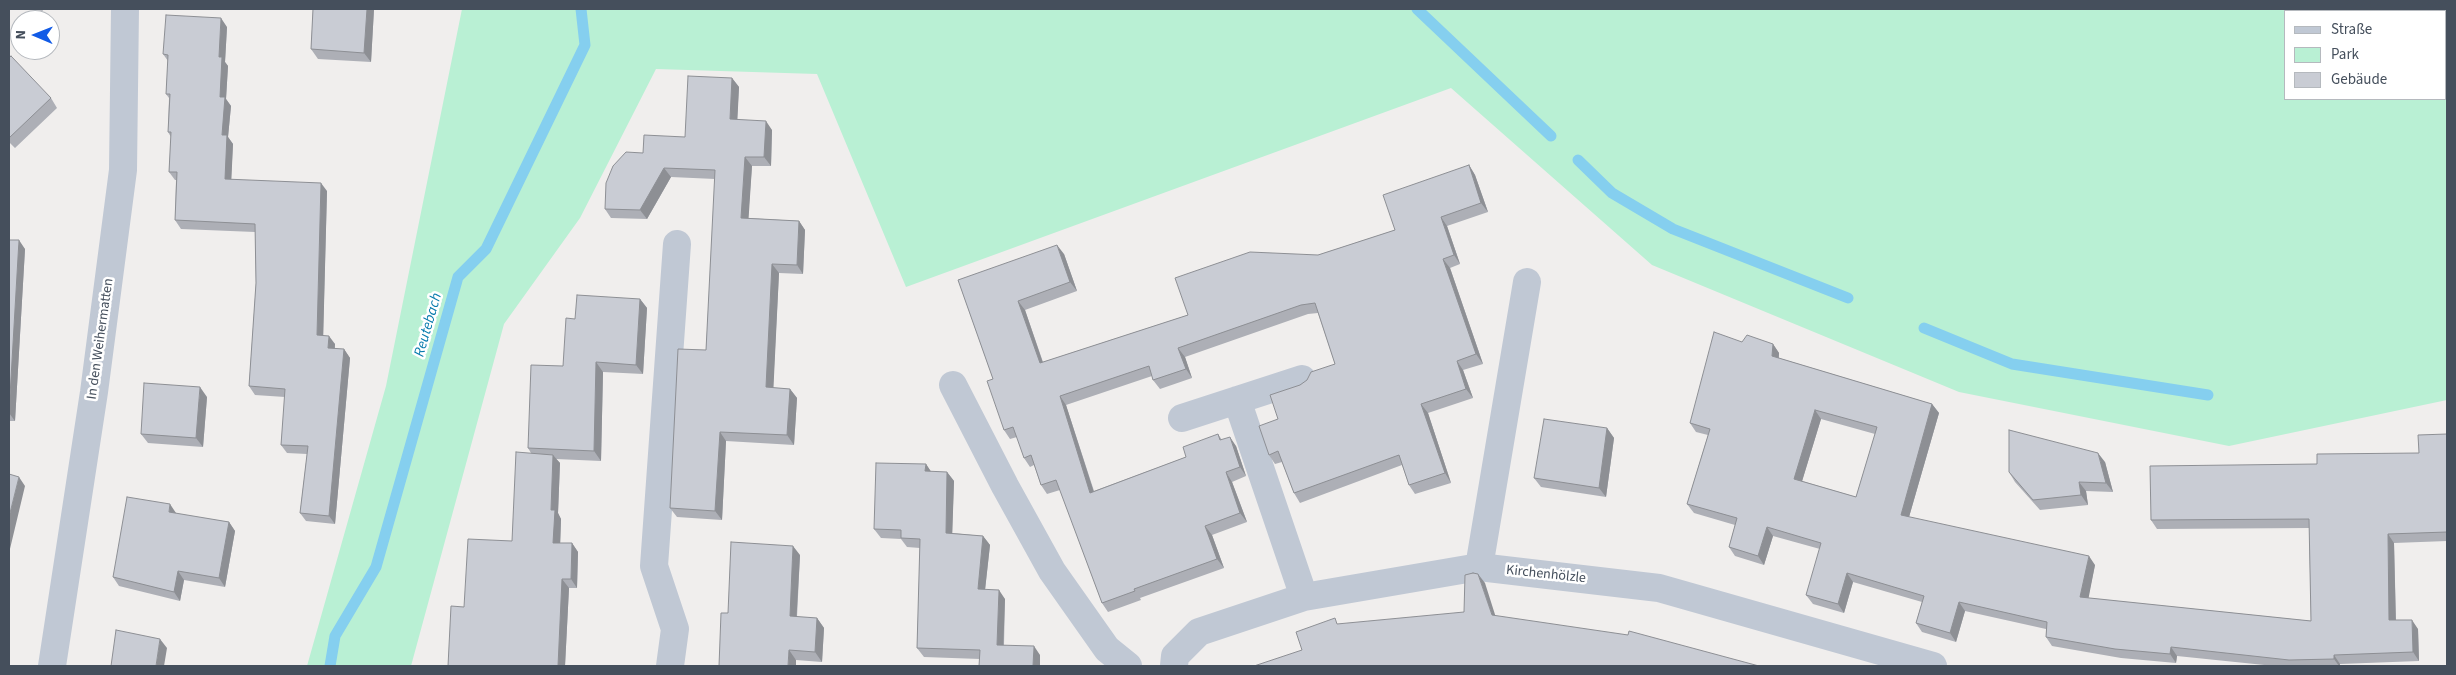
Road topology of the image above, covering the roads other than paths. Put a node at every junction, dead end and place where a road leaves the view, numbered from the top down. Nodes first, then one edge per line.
1 (125, 9) edge
2 (677, 244) dead end
3 (1527, 282) dead end
4 (1302, 379) dead end
5 (953, 385) dead end
6 (1237, 400) junction
7 (1182, 418) dead end
8 (1479, 567) junction
9 (1304, 597) junction
10 (52, 666) edge
11 (670, 666) edge
12 (1128, 666) edge
13 (1174, 666) edge
14 (1933, 666) edge

1 - 10 street, In den Weihermatten
2 - 11 street
3 - 8 street
4 - 6 street
5 - 12 street
6 - 7 street
6 - 9 street
8 - 9 street, Kirchenhölzle
8 - 14 street, Kirchenhölzle
9 - 13 street, Kirchenhölzle

